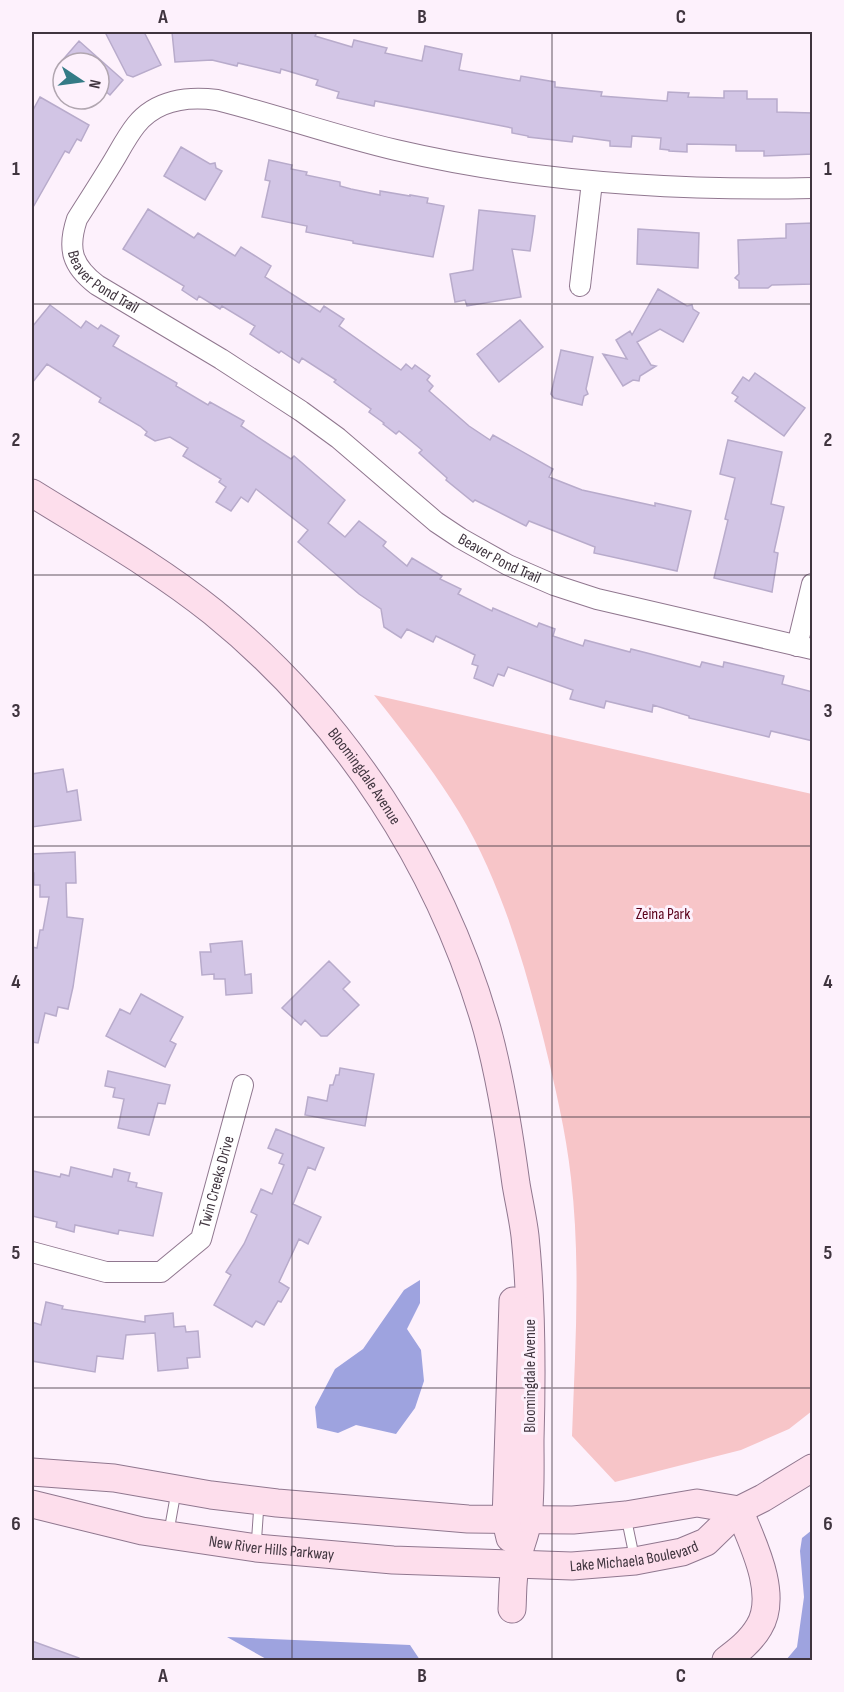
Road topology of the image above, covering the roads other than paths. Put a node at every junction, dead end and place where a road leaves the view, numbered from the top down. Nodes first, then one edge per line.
1 (592, 182) junction
2 (813, 188) edge
3 (580, 286) dead end
4 (32, 493) edge
5 (813, 584) edge
6 (805, 648) edge
7 (243, 1085) dead end
8 (32, 1252) edge
9 (813, 1468) edge
10 (32, 1472) edge
11 (176, 1489) junction
12 (260, 1502) junction
13 (32, 1504) edge
14 (739, 1510) junction
15 (626, 1515) junction
16 (517, 1521) junction
17 (169, 1536) junction
18 (255, 1548) junction
19 (635, 1561) junction
20 (515, 1565) junction
21 (512, 1609) dead end
22 (726, 1660) edge

1 - 2 street, Beaver Pond Trail
1 - 3 street
1 - 6 street, Beaver Pond Trail
4 - 16 street, Bloomingdale Avenue
5 - 6 street
7 - 8 street, Twin Creeks Drive
9 - 14 street, Lake Michaela Boulevard
10 - 11 street
11 - 12 street
11 - 17 lane
12 - 16 street
12 - 18 lane
13 - 17 street, New River Hills Parkway
14 - 15 street
14 - 19 street, Lake Michaela Boulevard
14 - 22 street
15 - 16 street
15 - 19 lane
16 - 20 street, Bloomingdale Avenue
17 - 18 street, New River Hills Parkway
18 - 20 street, New River Hills Parkway
19 - 20 street, Lake Michaela Boulevard
20 - 21 street, Bloomingdale Avenue

